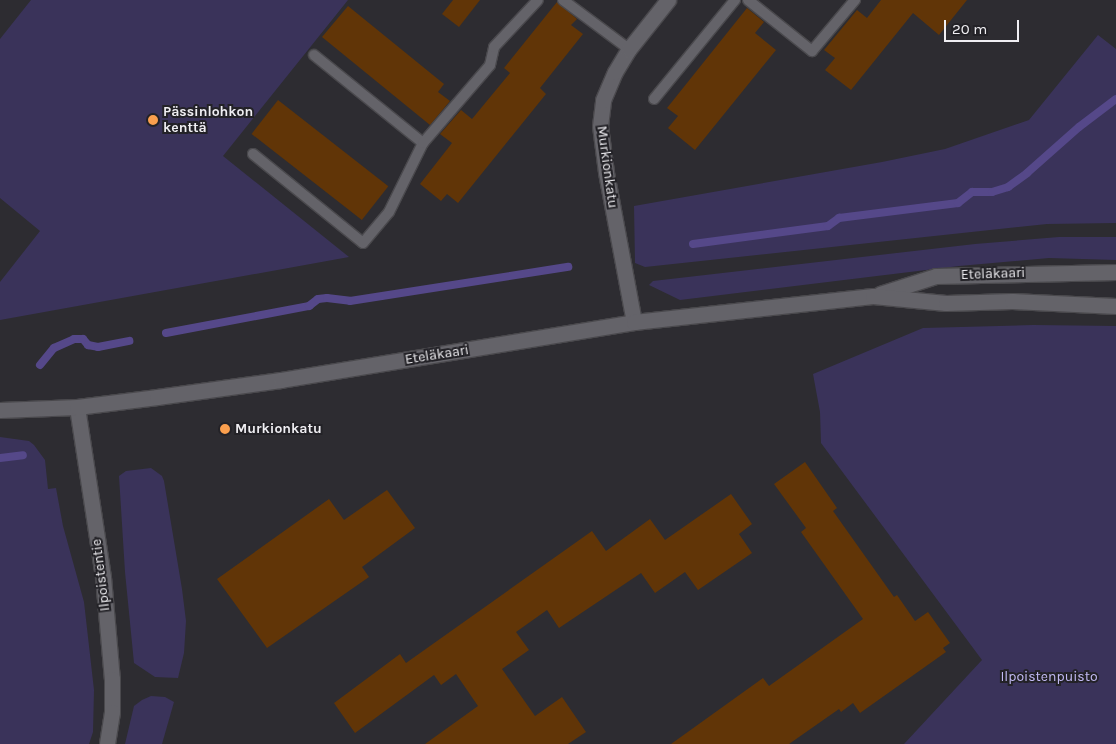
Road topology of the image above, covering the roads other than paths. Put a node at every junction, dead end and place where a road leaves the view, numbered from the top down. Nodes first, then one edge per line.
1 (538, 0) edge
2 (563, 0) edge
3 (668, 0) edge
4 (735, 0) edge
5 (748, 0) edge
6 (855, 0) edge
7 (629, 49) junction
8 (314, 55) dead end
9 (654, 99) dead end
10 (423, 143) junction
11 (253, 154) dead end
12 (1116, 272) edge
13 (874, 296) junction
14 (1116, 306) edge
15 (634, 322) junction
16 (77, 407) junction
17 (0, 410) edge
18 (107, 744) edge

1 - 10 lane
2 - 7 lane
3 - 7 main road, Murkionkatu
4 - 9 lane
5 - 6 lane
7 - 15 main road, Murkionkatu
8 - 10 lane
10 - 11 lane
12 - 13 main road, Eteläkaari
13 - 14 main road, Eteläkaari
13 - 15 main road, Eteläkaari
15 - 16 main road, Eteläkaari
16 - 17 main road, Eteläkaari
16 - 18 main road, Ilpoistentie

